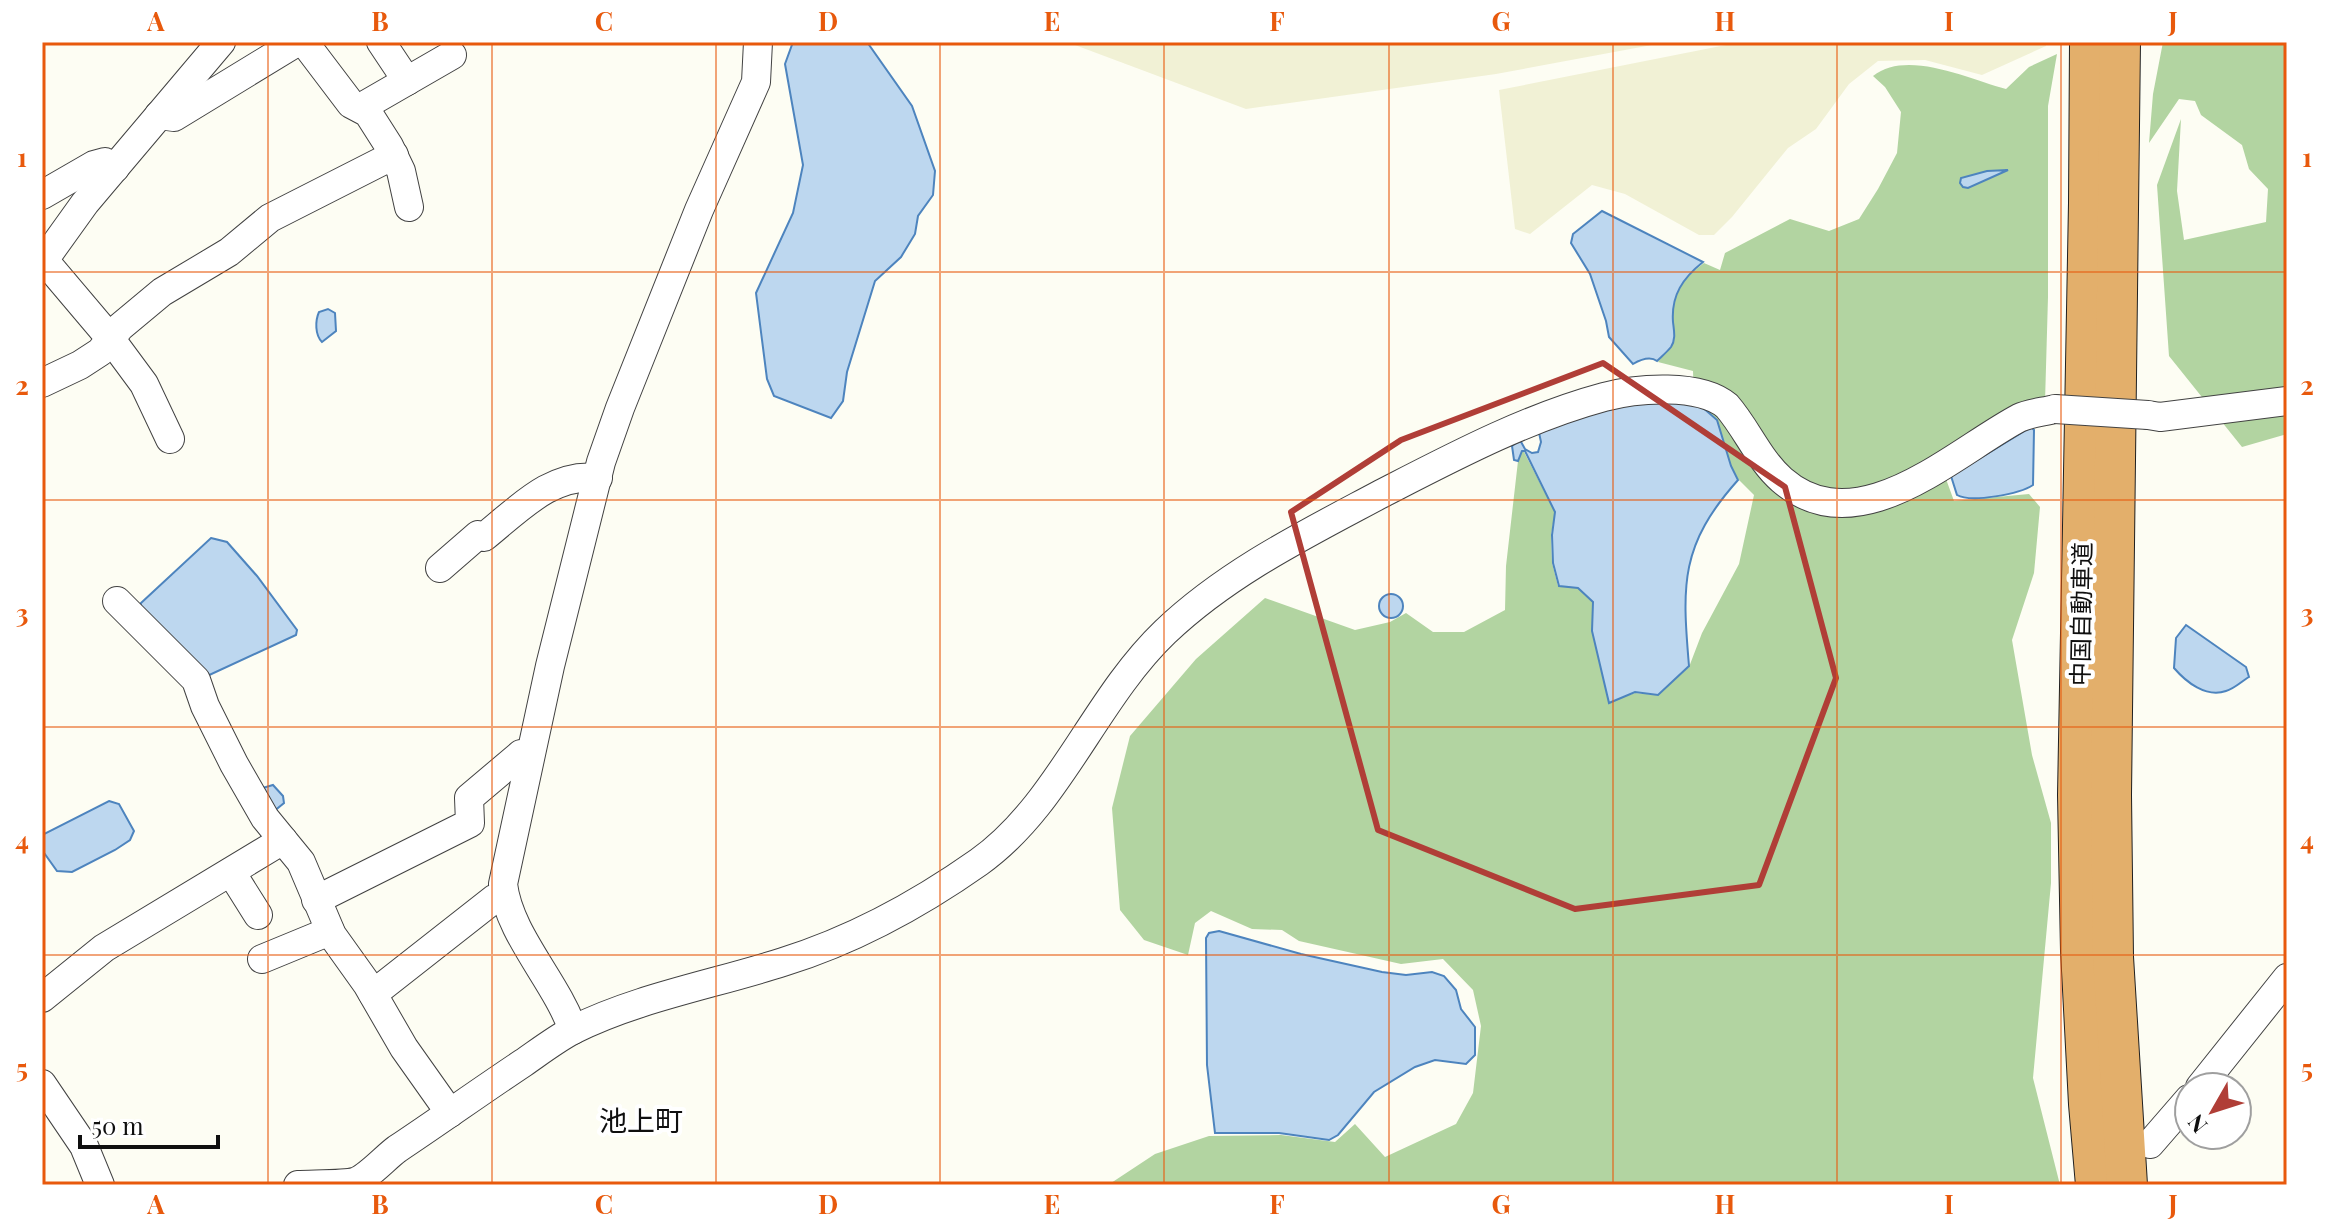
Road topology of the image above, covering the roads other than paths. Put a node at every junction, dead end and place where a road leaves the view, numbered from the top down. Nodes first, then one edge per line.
1 (221, 42) edge
2 (297, 42) edge
3 (304, 42) edge
4 (381, 42) edge
5 (758, 42) edge
6 (2090, 42) edge
7 (2120, 42) edge
8 (452, 55) dead end
9 (407, 81) junction
10 (364, 109) junction
11 (159, 115) junction
12 (394, 155) junction
13 (115, 168) junction
14 (42, 195) edge
15 (409, 207) dead end
16 (43, 261) edge
17 (110, 338) junction
18 (42, 383) edge
19 (2287, 401) edge
20 (170, 439) dead end
21 (598, 478) junction
22 (440, 568) dead end
23 (117, 601) dead end
24 (530, 754) junction
25 (283, 840) junction
26 (231, 872) junction
27 (504, 895) junction
28 (316, 900) junction
29 (258, 915) dead end
30 (330, 931) junction
31 (262, 959) dead end
32 (2287, 978) edge
33 (373, 994) junction
34 (42, 998) edge
35 (573, 1030) junction
36 (2213, 1071) edge
37 (42, 1084) edge
38 (450, 1113) junction
39 (2173, 1117) edge
40 (2150, 1144) dead end
41 (358, 1183) edge
42 (100, 1185) edge
43 (298, 1185) edge
44 (2096, 1185) edge
45 (2127, 1185) edge

1 - 11 street
2 - 11 street
3 - 10 street
4 - 9 street
5 - 21 street
6 - 44 highway, 中国自動車道
7 - 45 highway, 中国自動車道
8 - 9 street
9 - 10 street
10 - 12 street
11 - 13 street
12 - 15 street
12 - 17 street
13 - 14 street
13 - 16 street
16 - 17 street
17 - 18 street
17 - 20 street
19 - 35 street, bridge
21 - 22 street
21 - 24 street
23 - 25 street
24 - 27 street
24 - 28 street
25 - 26 street
25 - 28 street
26 - 29 street
26 - 34 street
27 - 33 street
27 - 35 street
28 - 30 street
30 - 31 street
30 - 33 street
32 - 36 street
33 - 38 street
35 - 38 street
37 - 42 street
38 - 41 street
39 - 40 street
41 - 43 street

